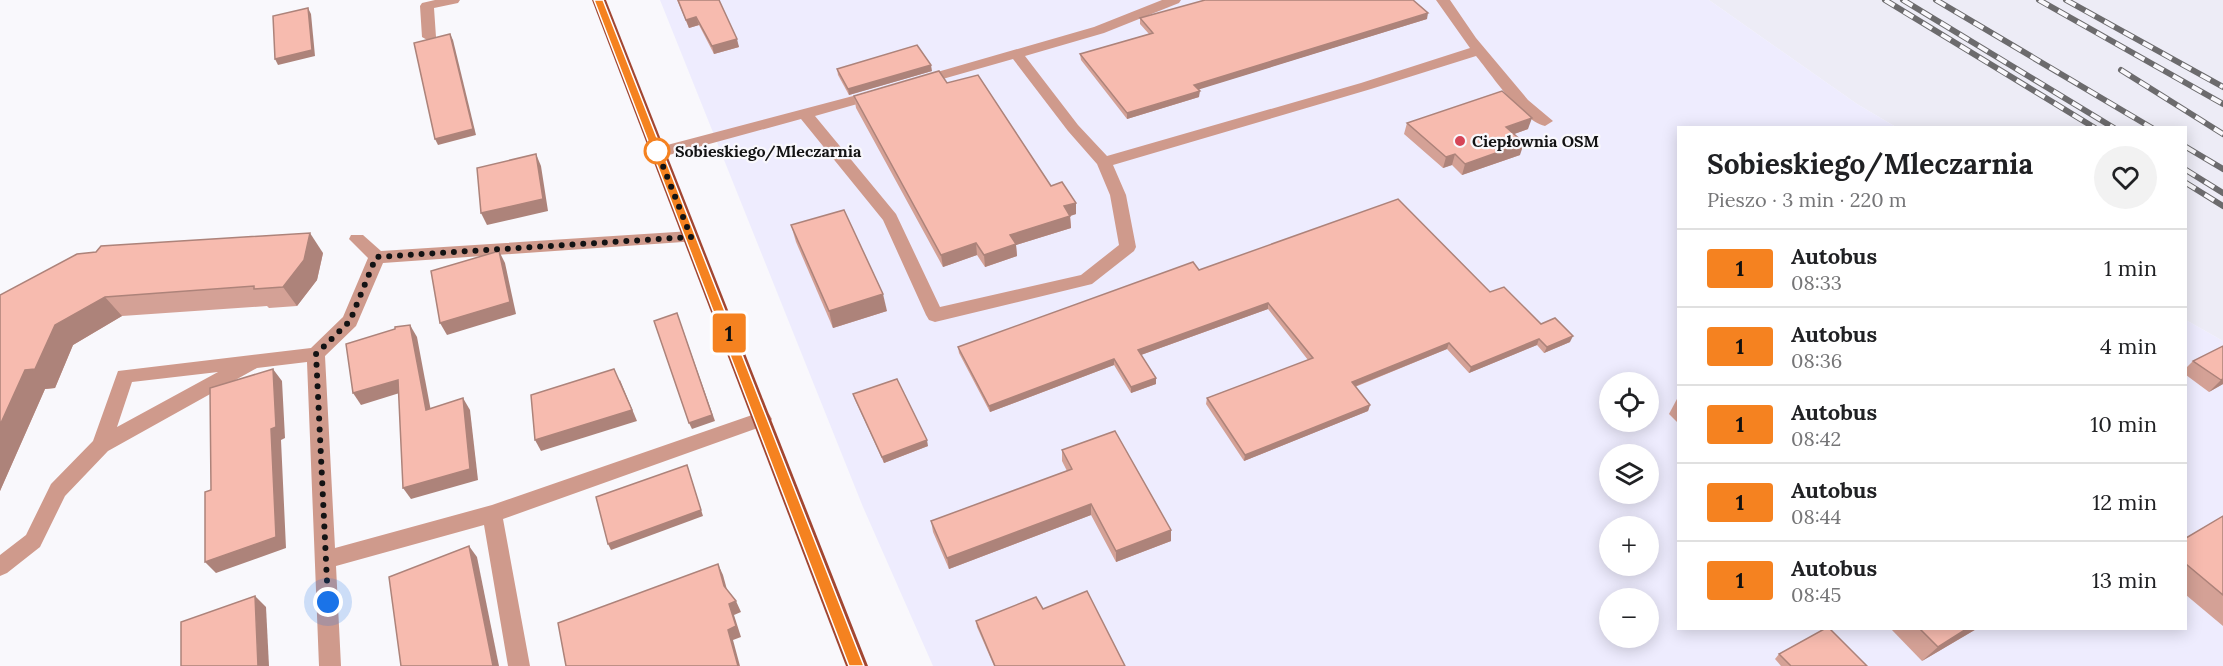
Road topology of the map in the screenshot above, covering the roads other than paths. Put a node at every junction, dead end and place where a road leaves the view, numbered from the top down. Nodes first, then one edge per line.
1 (453, 0) edge
2 (599, 0) edge
3 (1174, 0) edge
4 (1443, 0) edge
5 (429, 37) edge
6 (1479, 50) junction
7 (1016, 53) junction
8 (806, 115) junction
9 (1545, 121) dead end
10 (658, 153) junction
11 (1104, 162) junction
12 (691, 237) junction
13 (357, 239) dead end
14 (376, 257) junction
15 (316, 354) junction
16 (254, 361) junction
17 (762, 419) junction
18 (101, 445) junction
19 (492, 514) junction
20 (327, 559) junction
21 (0, 567) edge
22 (330, 666) edge
23 (519, 666) edge
24 (857, 666) edge

1 - 5 lane
2 - 10 main road
3 - 7 lane
4 - 6 lane
6 - 9 lane
6 - 11 lane
7 - 8 lane
7 - 11 lane
8 - 10 lane
8 - 11 lane
10 - 12 main road
12 - 14 lane
12 - 17 main road
13 - 14 lane
14 - 15 lane
15 - 16 lane
15 - 20 lane
16 - 18 lane
16 - 18 lane
17 - 19 lane
17 - 24 main road
18 - 21 lane
19 - 20 lane
19 - 23 lane
20 - 22 lane

